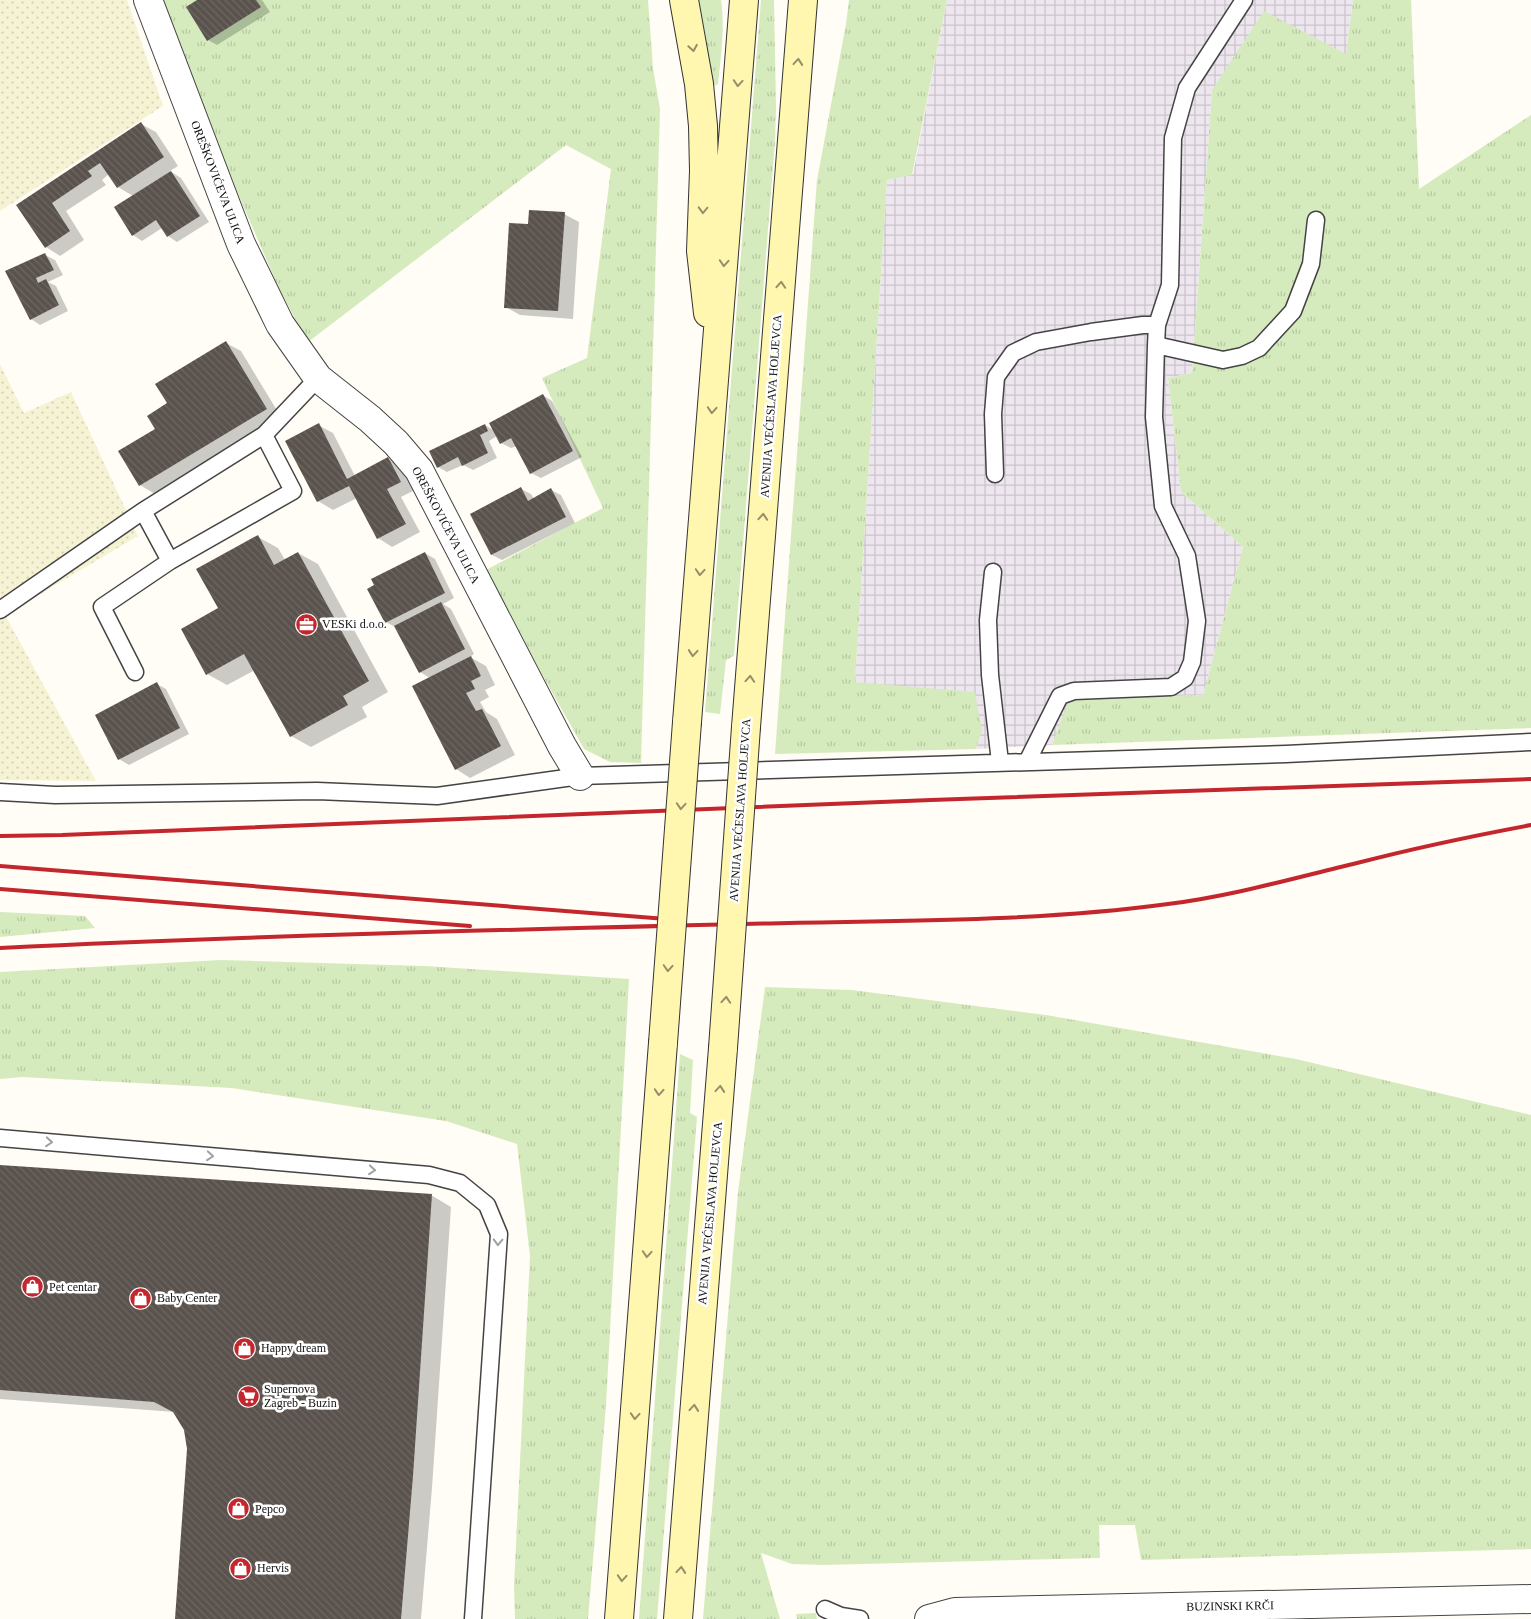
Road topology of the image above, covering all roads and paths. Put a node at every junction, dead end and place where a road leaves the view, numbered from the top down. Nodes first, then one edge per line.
1 (148, 0) edge
2 (684, 0) edge
3 (744, 0) edge
4 (803, 0) edge
5 (1244, 0) edge
6 (1316, 220) dead end
7 (1157, 325) junction
8 (1156, 345) junction
9 (716, 361) junction
10 (318, 378) junction
11 (264, 435) junction
12 (995, 474) dead end
13 (143, 511) junction
14 (170, 561) junction
15 (993, 572) dead end
16 (0, 610) edge
17 (135, 672) dead end
18 (1531, 742) edge
19 (1000, 762) junction
20 (1027, 762) junction
21 (580, 776) junction
22 (0, 792) edge
23 (0, 1138) edge
24 (1531, 1599) edge
25 (825, 1610) dead end
26 (473, 1619) edge
27 (619, 1619) edge
28 (678, 1619) edge
29 (860, 1619) edge
30 (929, 1619) edge

1 - 10 street, OREŠKOVIĆEVA ULICA
2 -> 9 main road
3 -> 9 main road
28 -> 4 main road, AVENIJA VEĆESLAVA HOLJEVCA, bridge
5 - 7 lane
6 - 8 lane
7 - 8 lane
7 - 12 lane
8 - 20 lane
9 -> 27 main road, bridge
10 - 11 lane
10 - 21 street, OREŠKOVIĆEVA ULICA
11 - 13 lane
11 - 14 lane
13 - 14 lane
13 - 16 lane
14 - 17 lane
15 - 19 lane
18 - 20 lane
19 - 20 lane
19 - 21 lane
21 - 22 lane
23 -> 26 lane
24 - 30 street, BUZINSKI KRČI
25 - 29 lane

